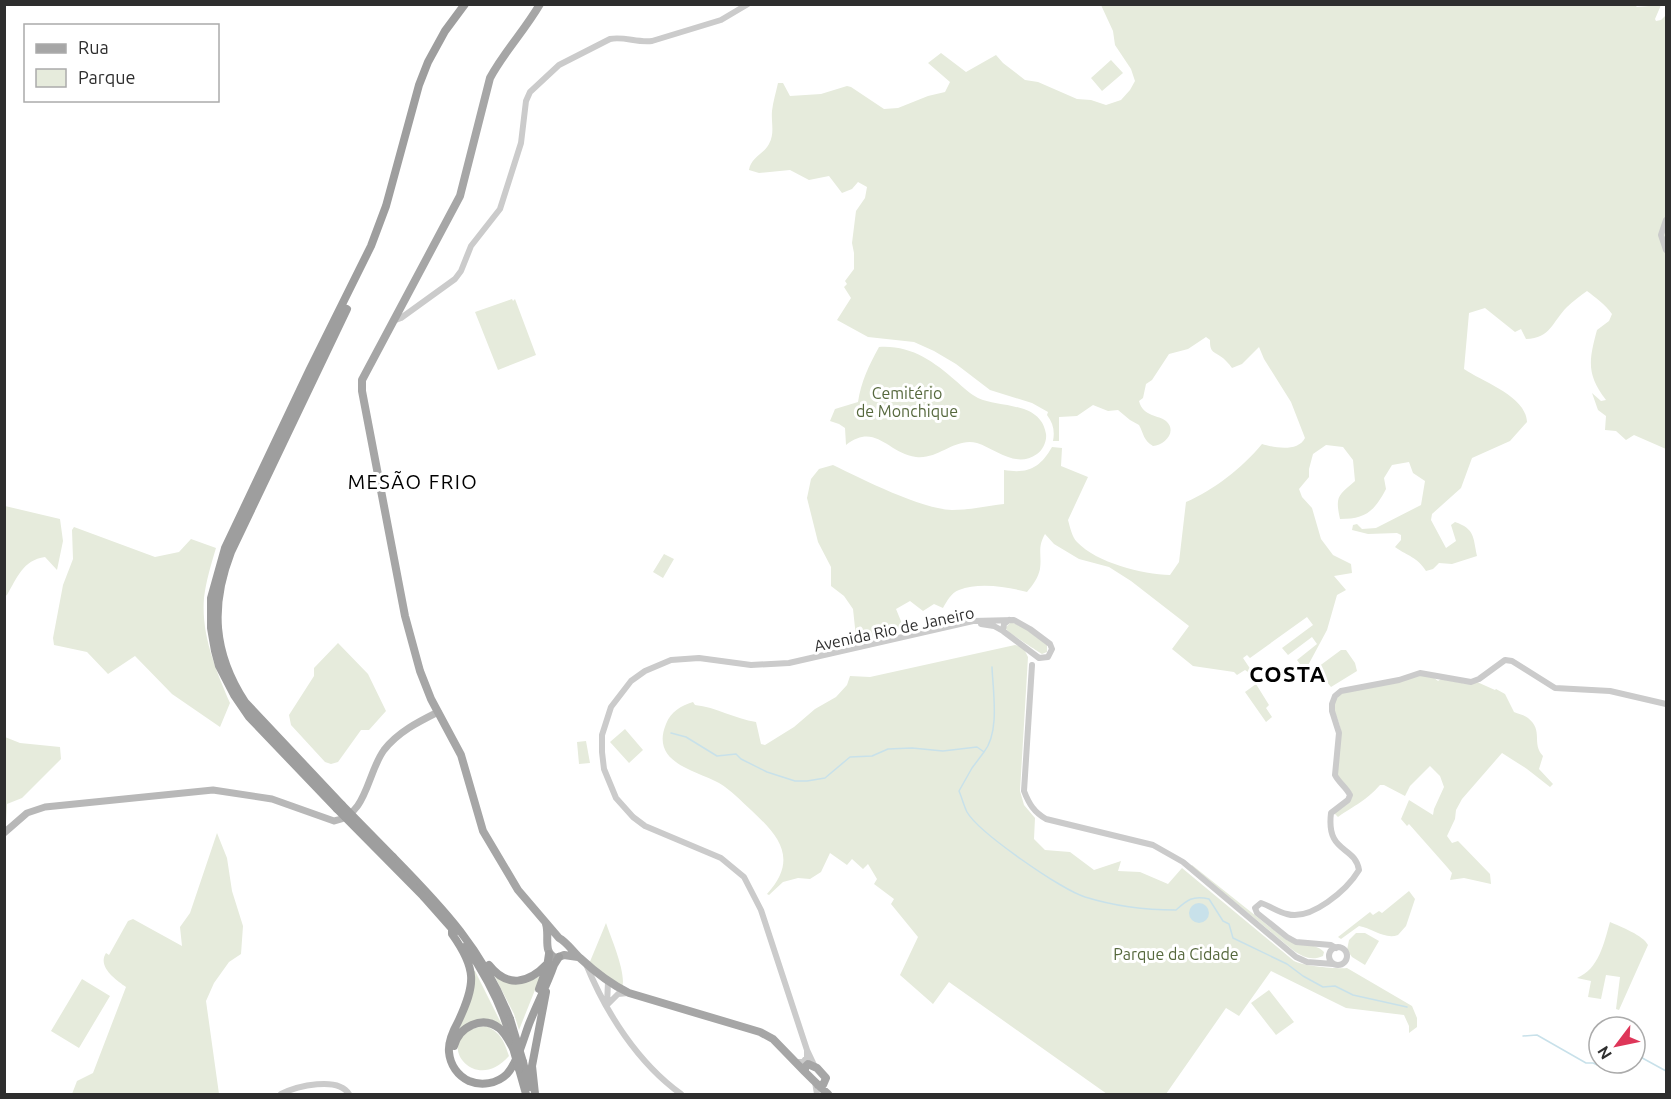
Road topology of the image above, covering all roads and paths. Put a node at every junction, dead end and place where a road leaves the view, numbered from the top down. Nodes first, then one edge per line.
1 (465, 4) edge
2 (470, 4) edge
3 (540, 4) edge
4 (748, 4) edge
5 (1666, 220) edge
6 (1666, 250) edge
7 (404, 310) junction
8 (392, 321) junction
9 (312, 373) junction
10 (1009, 620) junction
11 (1003, 631) junction
12 (789, 663) junction
13 (1032, 664) dead end
14 (1666, 704) edge
15 (438, 712) junction
16 (340, 807) junction
17 (4, 834) edge
18 (546, 922) junction
19 (559, 938) junction
20 (548, 943) junction
21 (566, 944) junction
22 (1325, 945) junction
23 (1336, 948) junction
24 (468, 950) junction
25 (549, 954) junction
26 (1330, 954) junction
27 (561, 956) junction
28 (578, 957) junction
29 (1319, 962) junction
30 (548, 963) junction
31 (585, 963) junction
32 (1333, 963) junction
33 (549, 978) junction
34 (608, 982) junction
35 (600, 993) junction
36 (629, 993) junction
37 (607, 1005) junction
38 (508, 1035) junction
39 (807, 1062) junction
40 (521, 1065) junction
41 (817, 1068) junction
42 (823, 1090) edge
43 (280, 1095) edge
44 (350, 1095) edge
45 (526, 1095) edge
46 (533, 1095) edge
47 (681, 1095) edge

1 - 9 highway
2 - 9 highway
3 - 7 main road
4 - 7 street
5 - 6 street
7 - 8 main road
7 - 8 street
8 - 15 main road
9 - 16 highway
10 - 11 street
10 - 11 street
10 - 12 street
11 - 12 street, Avenida Rio de Janeiro
12 - 39 street
13 - 29 street
14 - 22 street
15 - 17 main road
15 - 18 main road
16 - 24 highway, bridge
16 - 24 highway, bridge
18 - 19 main road
18 - 20 main road
19 - 20 main road
19 - 21 main road
20 - 25 main road
21 - 27 main road
21 - 28 main road
22 - 23 street
22 - 26 street
23 - 26 street
23 - 32 street
24 - 30 highway
24 - 33 highway
24 - 38 highway
24 - 40 highway, bridge
25 - 27 main road
25 - 30 highway
26 - 29 street
26 - 32 street
27 - 28 main road
27 - 33 highway
28 - 31 main road
29 - 32 street
30 - 38 highway
31 - 34 main road
31 - 35 street
33 - 46 highway
34 - 35 street
34 - 36 main road
34 - 37 street
35 - 37 street
36 - 37 street
36 - 39 main road
37 - 47 street
38 - 40 highway, bridge
39 - 41 main road
39 - 41 street
39 - 42 main road
40 - 45 highway
40 - 46 highway
41 - 42 main road
43 - 44 street

